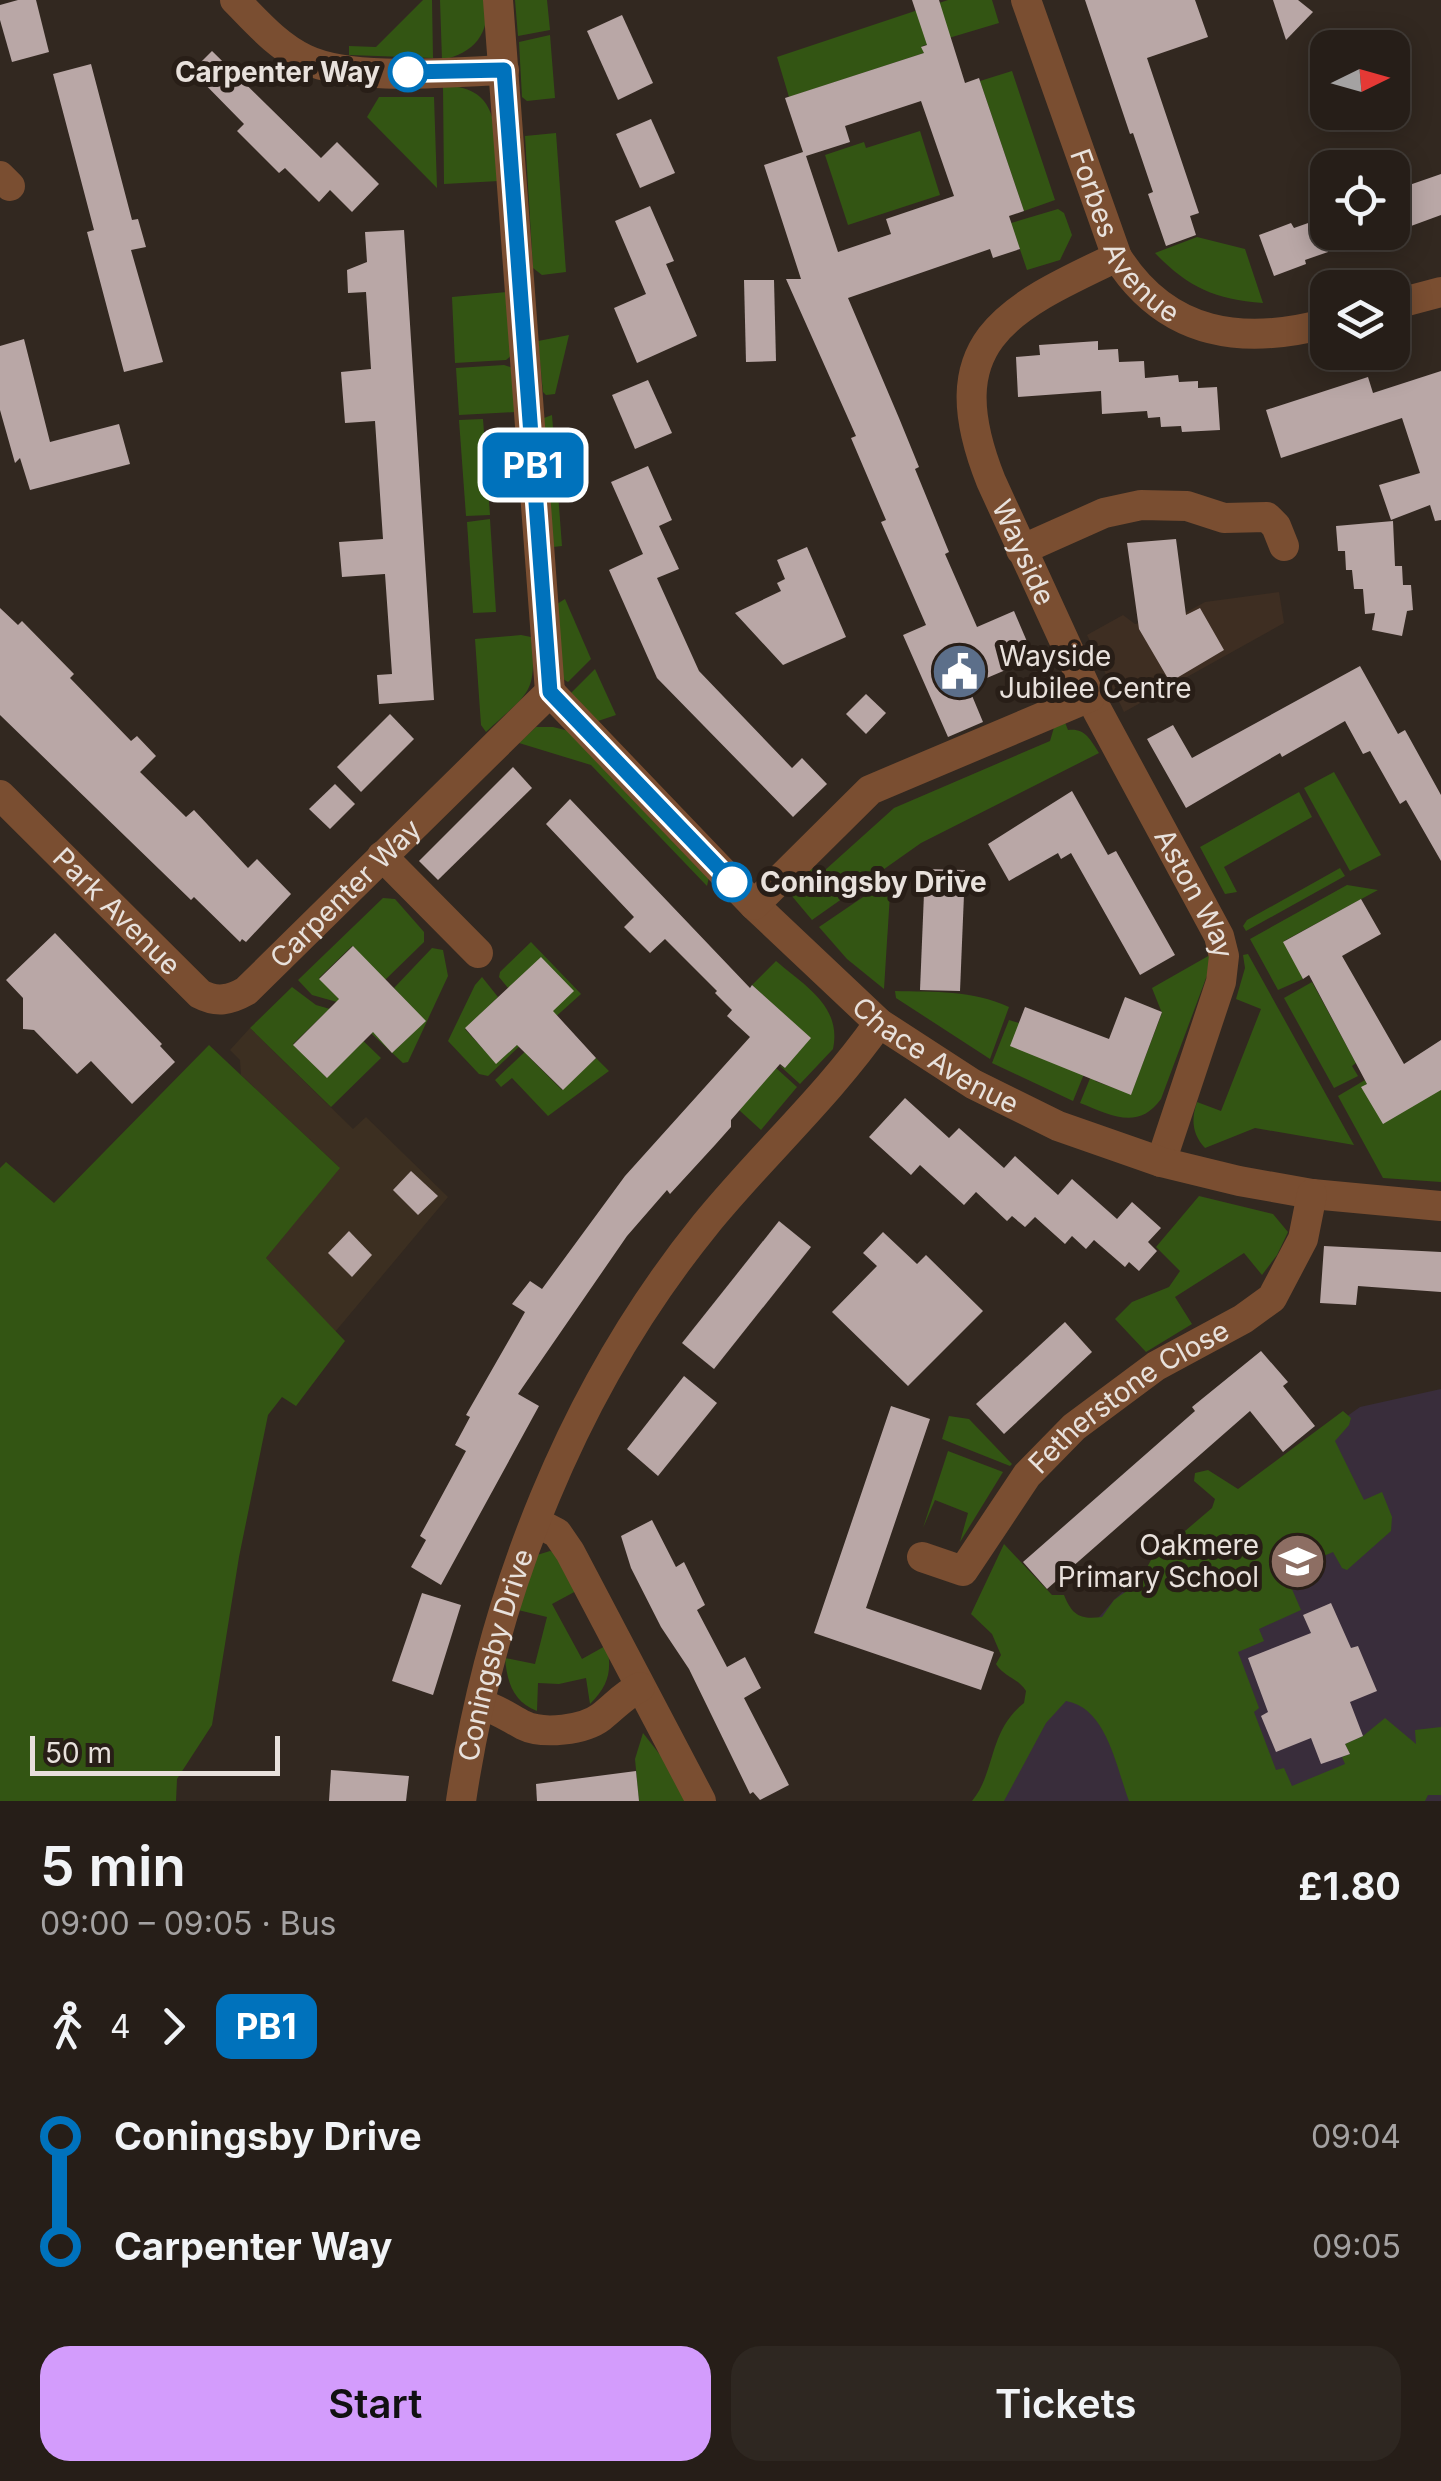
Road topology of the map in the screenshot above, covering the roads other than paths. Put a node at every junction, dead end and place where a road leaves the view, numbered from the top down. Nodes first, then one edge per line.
1 (234, 0) edge
2 (498, 0) edge
3 (1026, 0) edge
4 (504, 70) junction
5 (1117, 257) junction
6 (1441, 292) edge
7 (1410, 300) edge
8 (1310, 326) edge
9 (1284, 546) dead end
10 (1022, 550) junction
11 (550, 692) junction
12 (1090, 697) junction
13 (0, 795) edge
14 (382, 856) junction
15 (754, 905) junction
16 (478, 953) dead end
17 (246, 990) joint
18 (879, 1022) junction
19 (1161, 1162) junction
20 (1312, 1194) junction
21 (1441, 1206) edge
22 (536, 1522) junction
23 (922, 1557) dead end
24 (640, 1687) junction
25 (480, 1704) junction
26 (461, 1801) edge
27 (702, 1801) edge

1 - 4 street
2 - 4 street
3 - 5 street, Forbes Avenue
4 - 11 street
5 - 8 street, Forbes Avenue
5 - 10 street, Wayside
6 - 7 street
9 - 10 street
10 - 12 street, Wayside
11 - 14 street, Carpenter Way
11 - 15 street, Chace Avenue
12 - 15 street
12 - 19 street, Aston Way
13 - 17 street, Park Avenue
14 - 16 street
14 - 17 street, Carpenter Way
15 - 18 street, Chace Avenue
18 - 19 street, Chace Avenue
18 - 22 street, Coningsby Drive
19 - 20 street, Chace Avenue
20 - 21 street, Chace Avenue
20 - 23 street, Fetherstone Close
22 - 24 street
22 - 25 street, Coningsby Drive
24 - 25 street
24 - 27 street
25 - 26 street, Coningsby Drive

